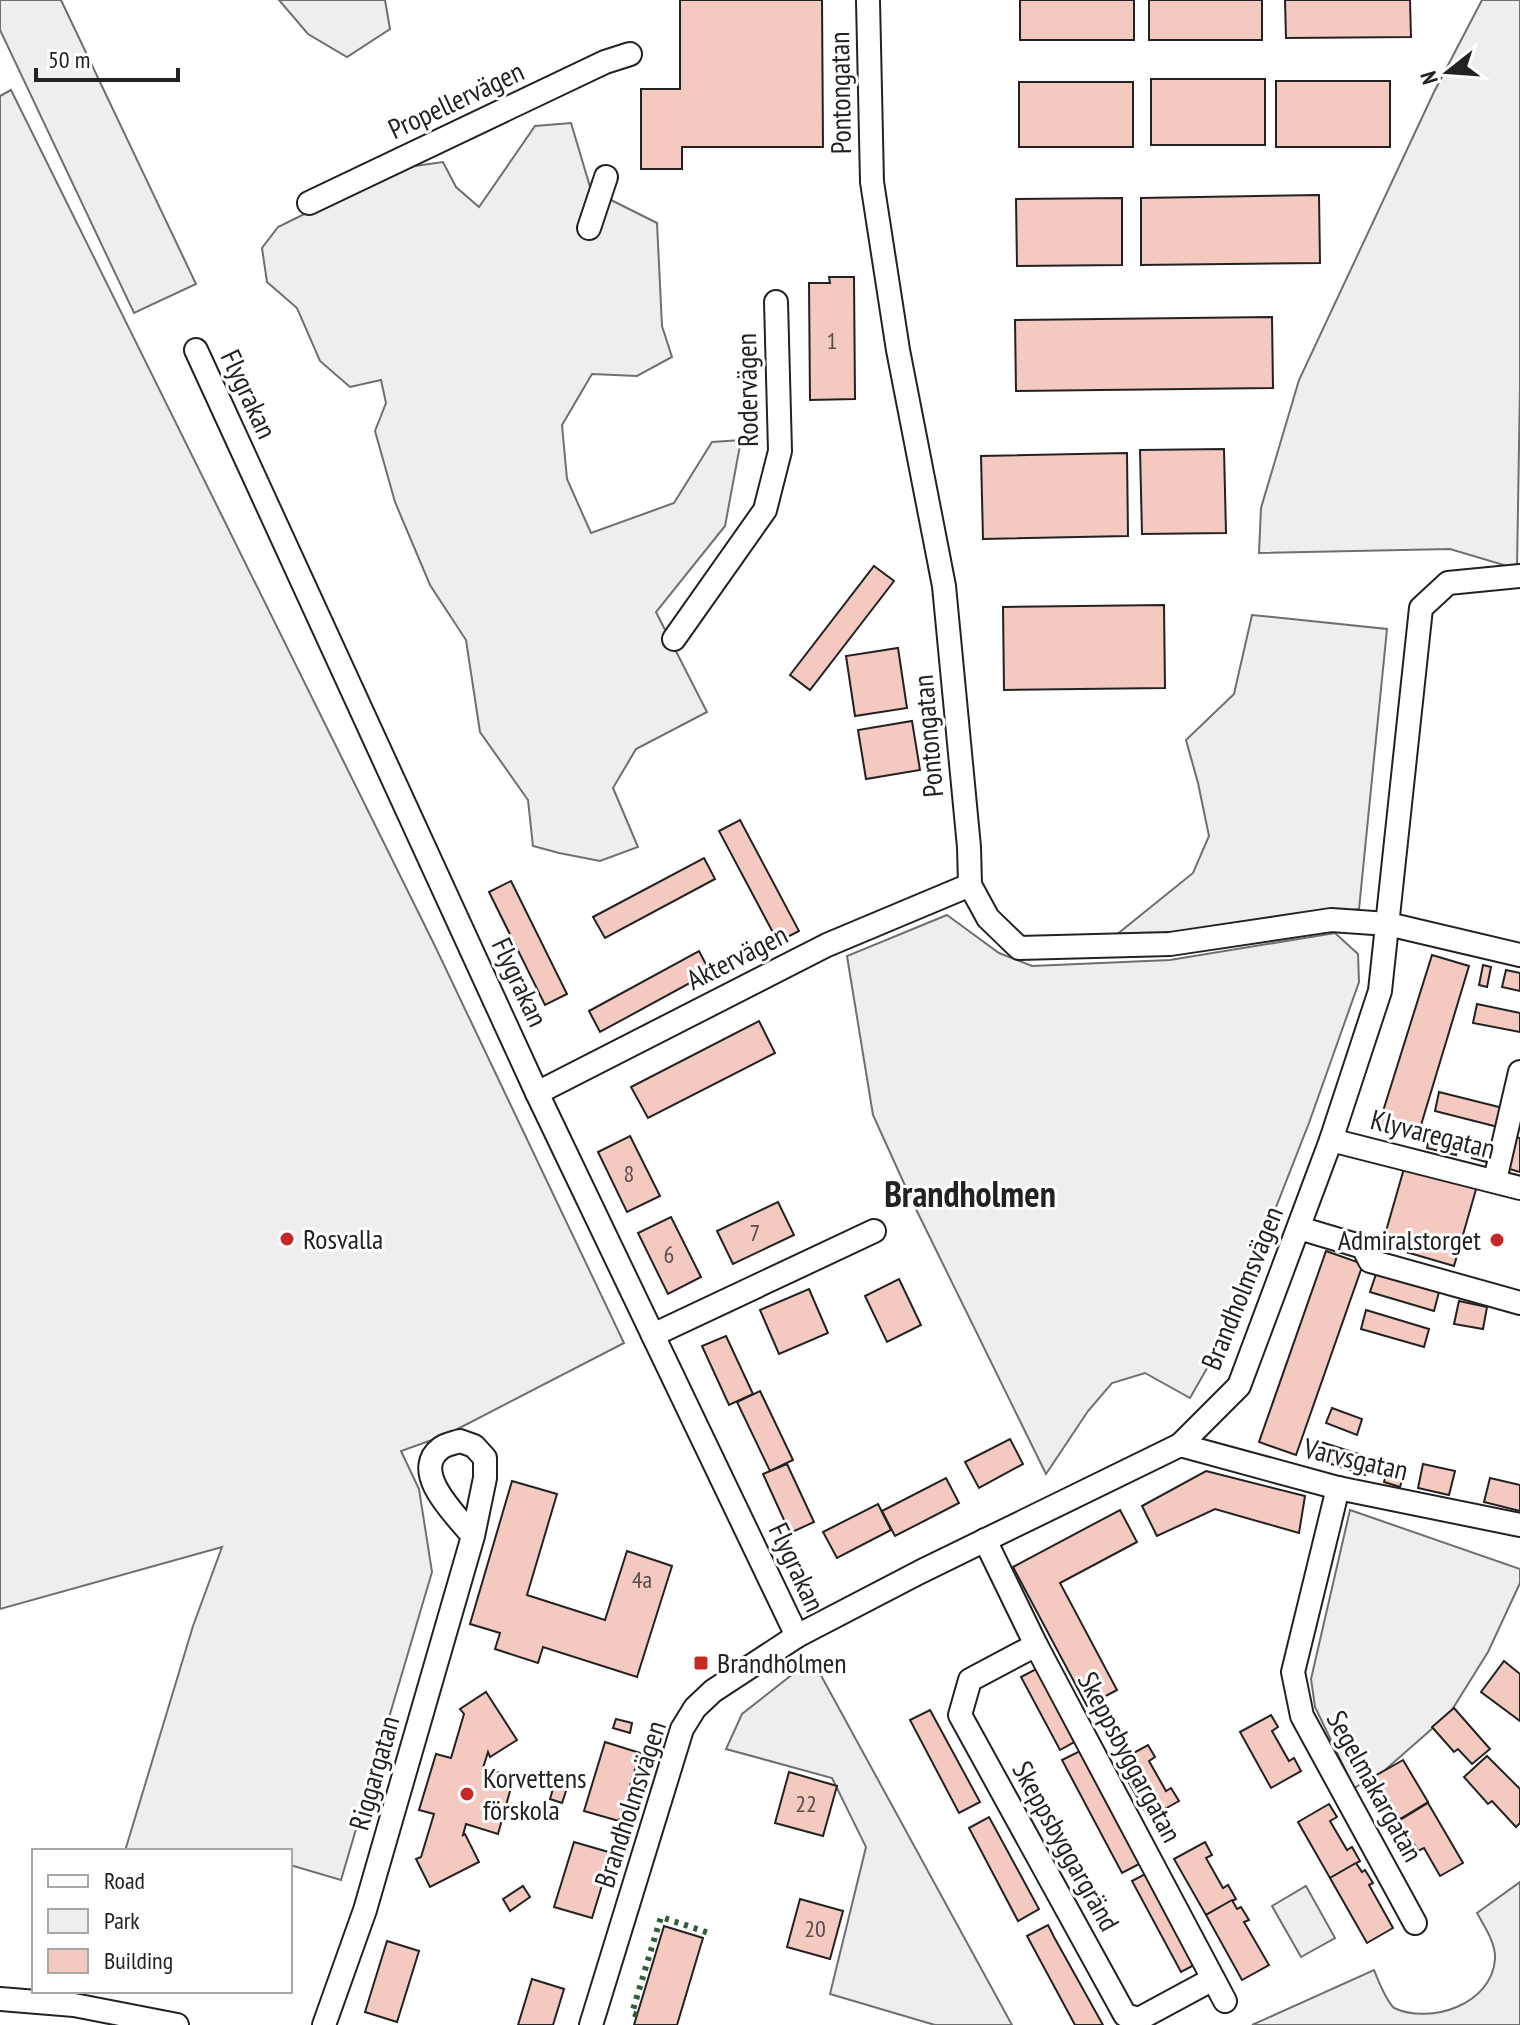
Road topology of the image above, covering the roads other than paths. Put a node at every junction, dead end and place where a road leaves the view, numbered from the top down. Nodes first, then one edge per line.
1 (868, 0) edge
2 (630, 54) dead end
3 (606, 177) dead end
4 (309, 203) dead end
5 (589, 228) dead end
6 (776, 302) dead end
7 (196, 350) dead end
8 (1520, 576) edge
9 (674, 639) dead end
10 (970, 885) junction
11 (1388, 924) junction
12 (1520, 955) edge
13 (1520, 1072) edge
14 (537, 1093) junction
15 (1331, 1140) junction
16 (1495, 1180) junction
17 (1520, 1188) edge
18 (1299, 1228) junction
19 (874, 1231) dead end
20 (1520, 1303) edge
21 (653, 1335) junction
22 (1180, 1445) junction
23 (1338, 1488) junction
24 (1520, 1525) edge
25 (473, 1536) dead end
26 (985, 1540) junction
27 (797, 1636) junction
28 (1036, 1645) junction
29 (1415, 1923) dead end
30 (1213, 1979) junction
31 (0, 1999) edge
32 (1225, 2001) dead end
33 (177, 2025) edge
34 (324, 2025) edge
35 (591, 2025) edge

1 - 10 street, Pontongatan
2 - 4 street, Propellervägen
3 - 5 street
6 - 9 street, Rodervägen
7 - 14 street, Flygrakan
8 - 11 street, Brandholmsvägen
10 - 11 street, Pontongatan
10 - 14 street, Aktervägen
11 - 12 street, Pontongatan
11 - 15 street, Brandholmsvägen
13 - 16 street
14 - 21 street, Flygrakan
15 - 16 street, Klyvaregatan
15 - 18 street, Brandholmsvägen
16 - 17 street, Klyvaregatan
18 - 20 street
18 - 22 street, Brandholmsvägen
19 - 21 street
21 - 27 street, Flygrakan
22 - 23 street, Varvsgatan
22 - 26 street, Brandholmsvägen
23 - 24 street, Varvsgatan
23 - 29 street, Segelmakargatan
25 - 34 street, Riggargatan
26 - 27 street, Brandholmsvägen
26 - 28 street, Skeppsbyggargatan
27 - 35 street, Brandholmsvägen
28 - 30 street, Skeppsbyggargatan
28 - 30 street, Skeppsbyggargränd
30 - 32 street, Skeppsbyggargatan
31 - 33 street

